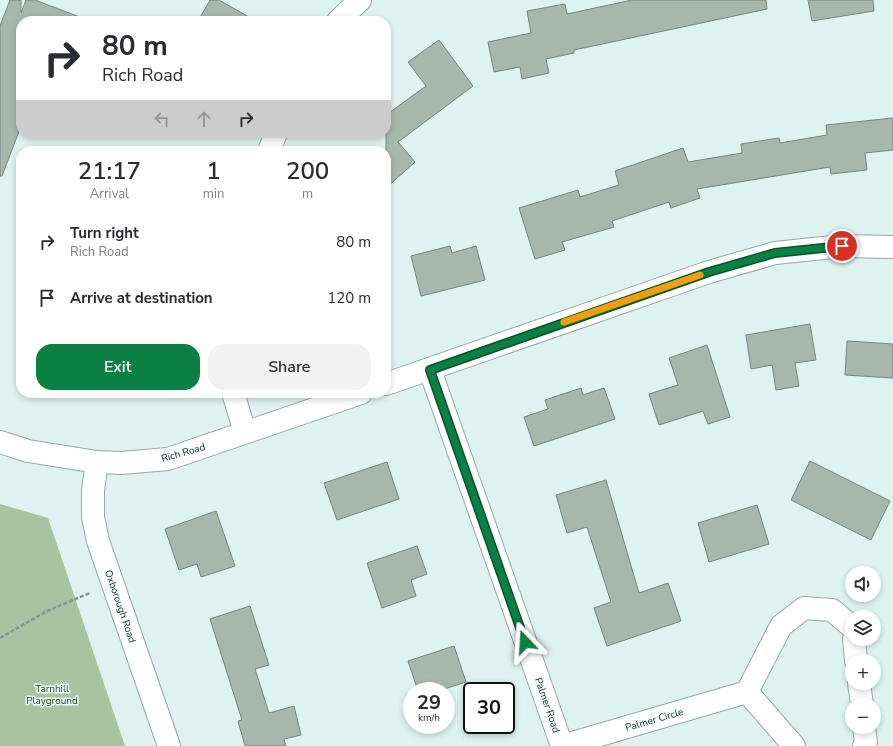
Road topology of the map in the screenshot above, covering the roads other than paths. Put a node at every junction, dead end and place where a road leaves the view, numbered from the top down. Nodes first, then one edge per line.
1 (360, 0) edge
2 (343, 16) edge
3 (893, 247) edge
4 (430, 370) junction
5 (391, 382) edge
6 (235, 398) edge
7 (346, 398) edge
8 (245, 432) junction
9 (0, 442) edge
10 (97, 462) junction
11 (845, 621) edge
12 (747, 692) junction
13 (865, 734) edge
14 (169, 746) edge
15 (562, 746) edge
16 (794, 746) edge
17 (864, 746) edge

1 - 2 street
3 - 4 street
4 - 5 street
4 - 15 street, Palmer Road
6 - 8 street
7 - 8 street, Rich Road
8 - 10 street, Rich Road
9 - 10 street, Rich Road
10 - 14 street, Oxborough Road
11 - 12 street
12 - 15 street, Palmer Circle
12 - 16 street
13 - 17 street

